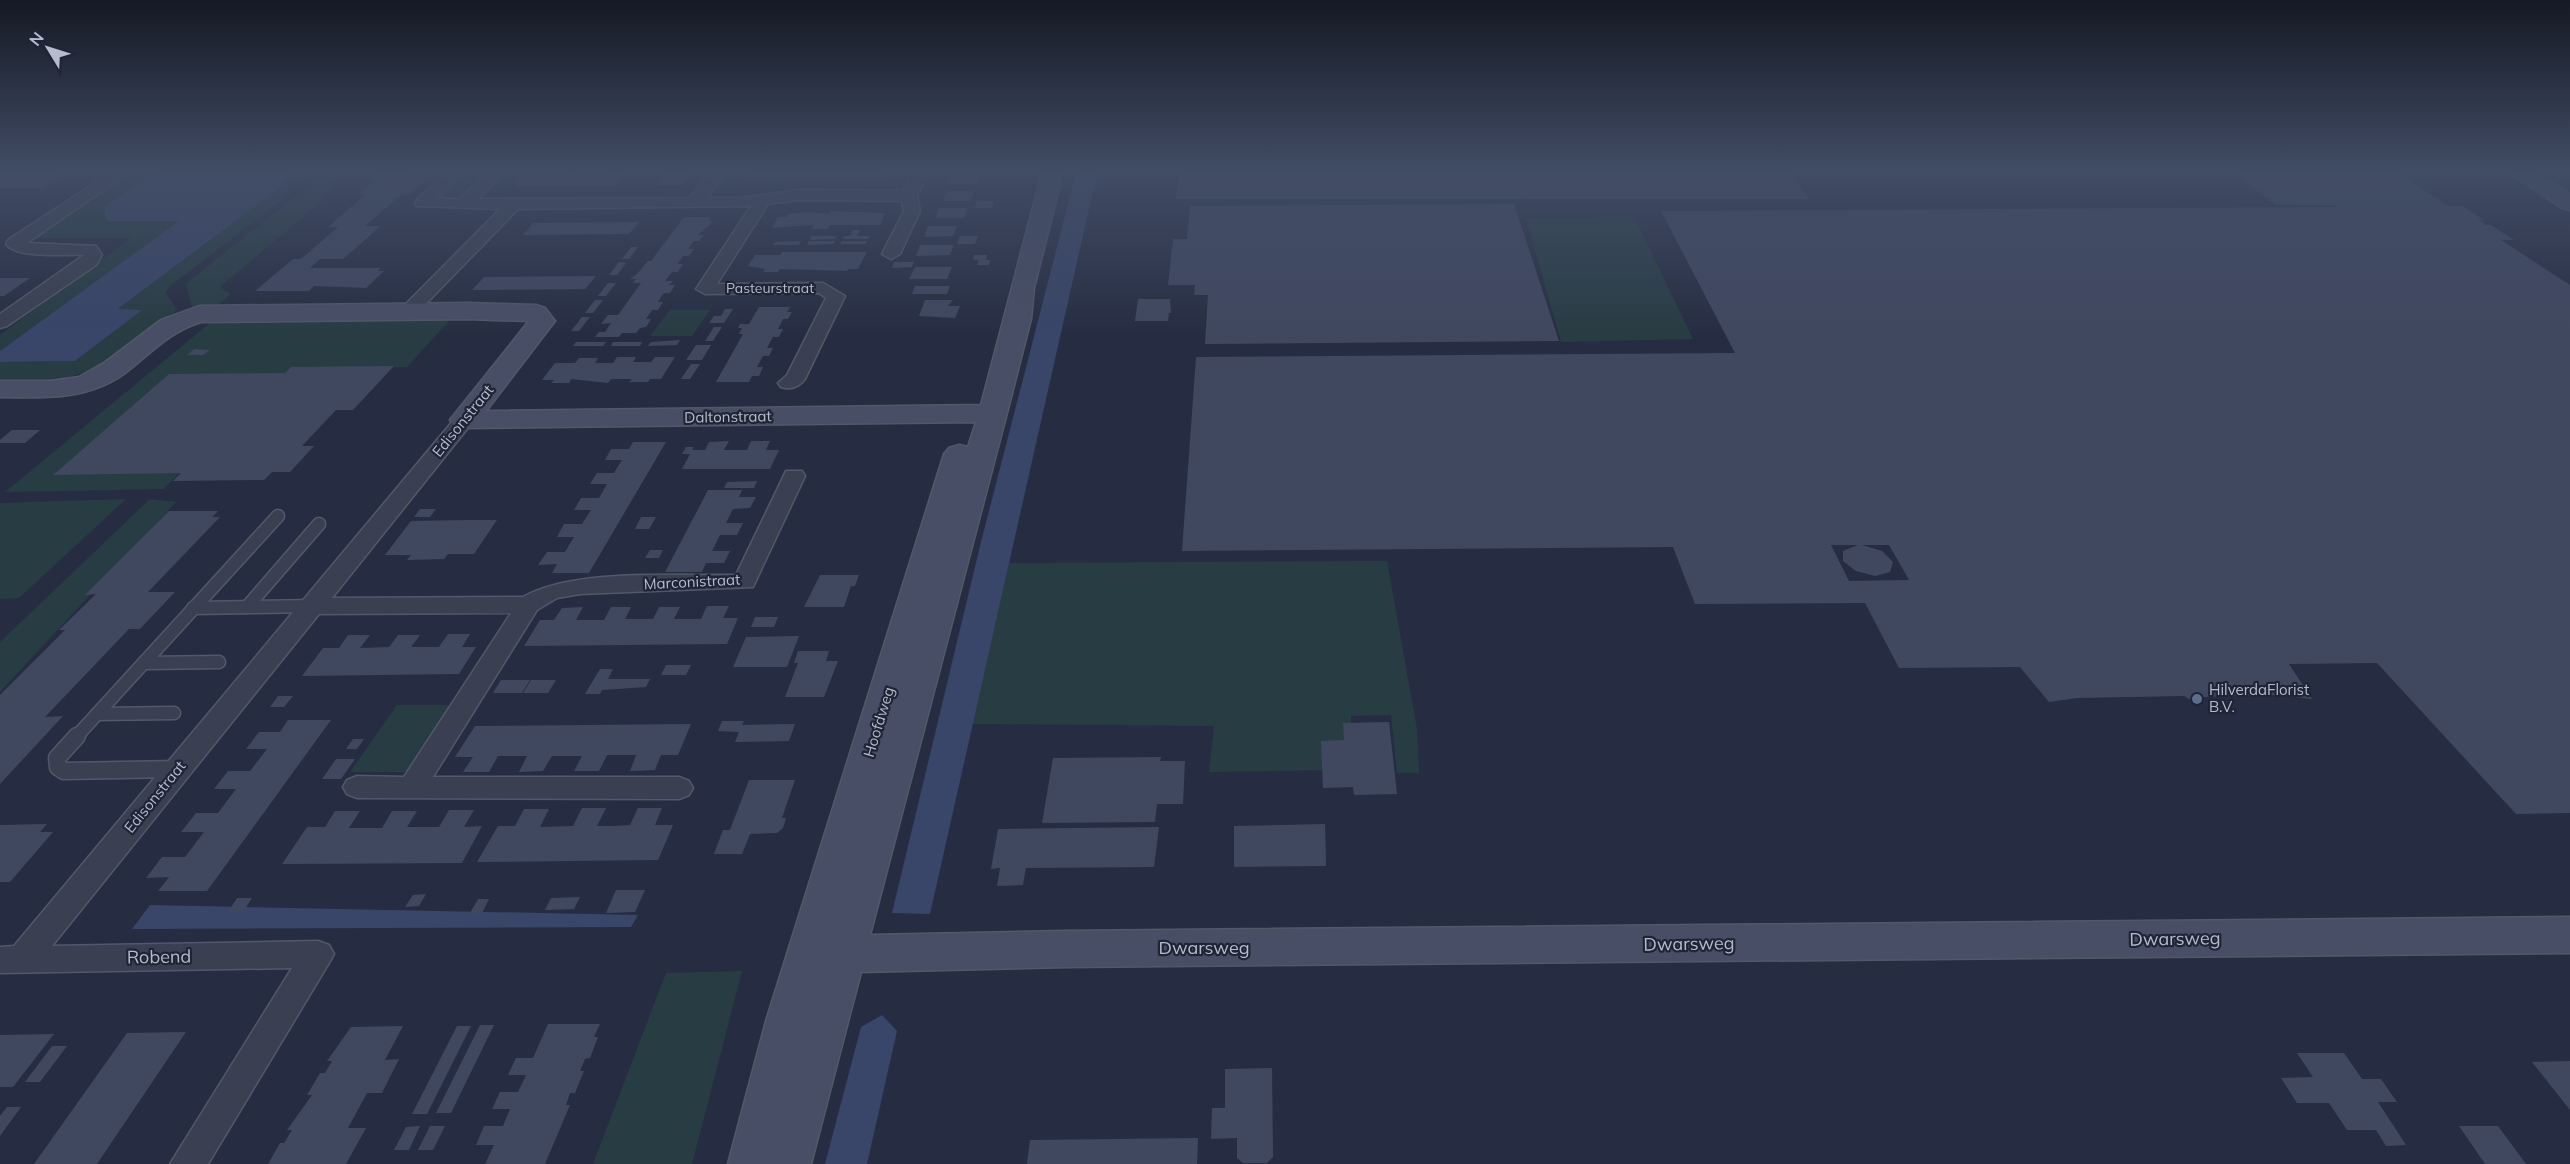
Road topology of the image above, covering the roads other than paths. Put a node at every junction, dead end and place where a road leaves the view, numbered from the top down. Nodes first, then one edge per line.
1 (35, 227) edge
2 (491, 227) edge
3 (745, 227) edge
4 (904, 227) edge
5 (1038, 227) edge
6 (7, 245) edge
7 (891, 254) dead end
8 (408, 312) junction
9 (0, 322) edge
10 (788, 383) dead end
11 (0, 389) edge
12 (982, 413) junction
13 (464, 420) junction
14 (794, 476) dead end
15 (278, 516) dead end
16 (319, 524) dead end
17 (528, 605) junction
18 (313, 606) junction
19 (247, 607) junction
20 (193, 608) junction
21 (219, 662) dead end
22 (144, 663) junction
23 (174, 713) dead end
24 (97, 714) junction
25 (178, 769) junction
26 (357, 787) dead end
27 (412, 788) junction
28 (679, 788) dead end
29 (2570, 935) edge
30 (826, 954) junction
31 (11, 960) edge
32 (188, 1164) edge
33 (753, 1164) edge
34 (786, 1164) edge

1 - 6 street
2 - 8 street
3 - 10 street, Pasteurstraat
4 - 7 street
5 - 12 street, Hoofdweg
6 - 9 street
8 - 11 street, Edisonstraat
8 - 13 street, Edisonstraat
12 - 13 street, Daltonstraat
12 - 30 street, Hoofdweg
13 - 18 street, Edisonstraat
14 - 17 street, Marconistraat
15 - 20 lane
16 - 19 lane
17 - 18 street, Marconistraat
17 - 27 street, Marconistraat
18 - 19 lane
18 - 25 street, Edisonstraat
19 - 20 lane
20 - 22 lane
21 - 22 lane
22 - 24 lane
23 - 24 lane
24 - 25 lane
25 - 31 street, Edisonstraat
26 - 27 street
27 - 28 street
29 - 30 street, Dwarsweg
30 - 33 street, Hoofdweg
30 - 34 street, Hoofdweg
31 - 32 street, Robend

